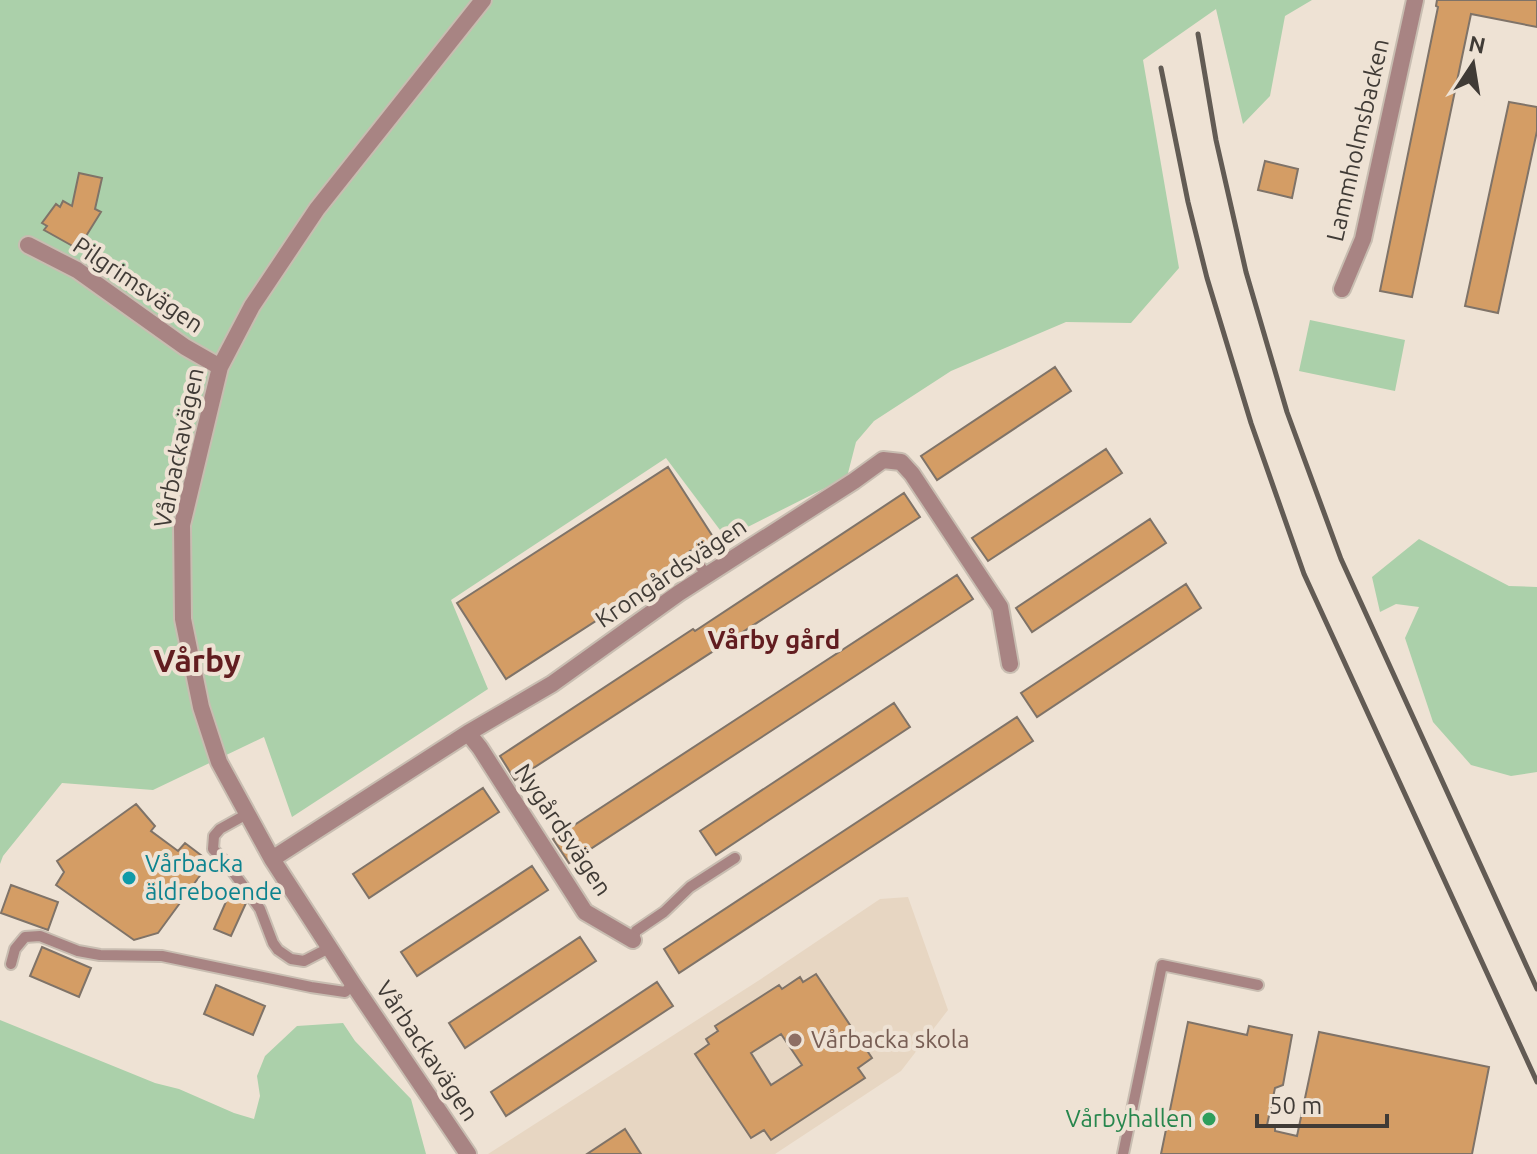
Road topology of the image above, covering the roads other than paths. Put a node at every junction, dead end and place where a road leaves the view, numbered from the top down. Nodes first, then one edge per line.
1 (483, 0) edge
2 (1415, 0) edge
3 (28, 245) dead end
4 (1342, 289) dead end
5 (220, 367) junction
6 (694, 558) dead end
7 (707, 575) junction
8 (1010, 664) dead end
9 (468, 733) junction
10 (247, 814) junction
11 (735, 858) dead end
12 (272, 859) junction
13 (633, 940) joint
14 (329, 948) junction
15 (11, 964) dead end
16 (353, 984) junction
17 (1258, 985) dead end
18 (468, 1154) edge
19 (1123, 1154) edge

1 - 5 street, Vårbackavägen
2 - 4 street, Lammholmsbacken
3 - 5 street, Pilgrimsvägen
5 - 10 street, Vårbackavägen
6 - 7 lane
7 - 8 street, Krongårdsvägen
7 - 9 street, Krongårdsvägen
9 - 12 street, Krongårdsvägen
9 - 13 street, Nygårdsvägen
10 - 12 street, Vårbackavägen
10 - 14 lane
11 - 13 lane
12 - 14 street, Vårbackavägen
14 - 16 street, Vårbackavägen
15 - 16 lane
16 - 18 street, Vårbackavägen
17 - 19 lane

